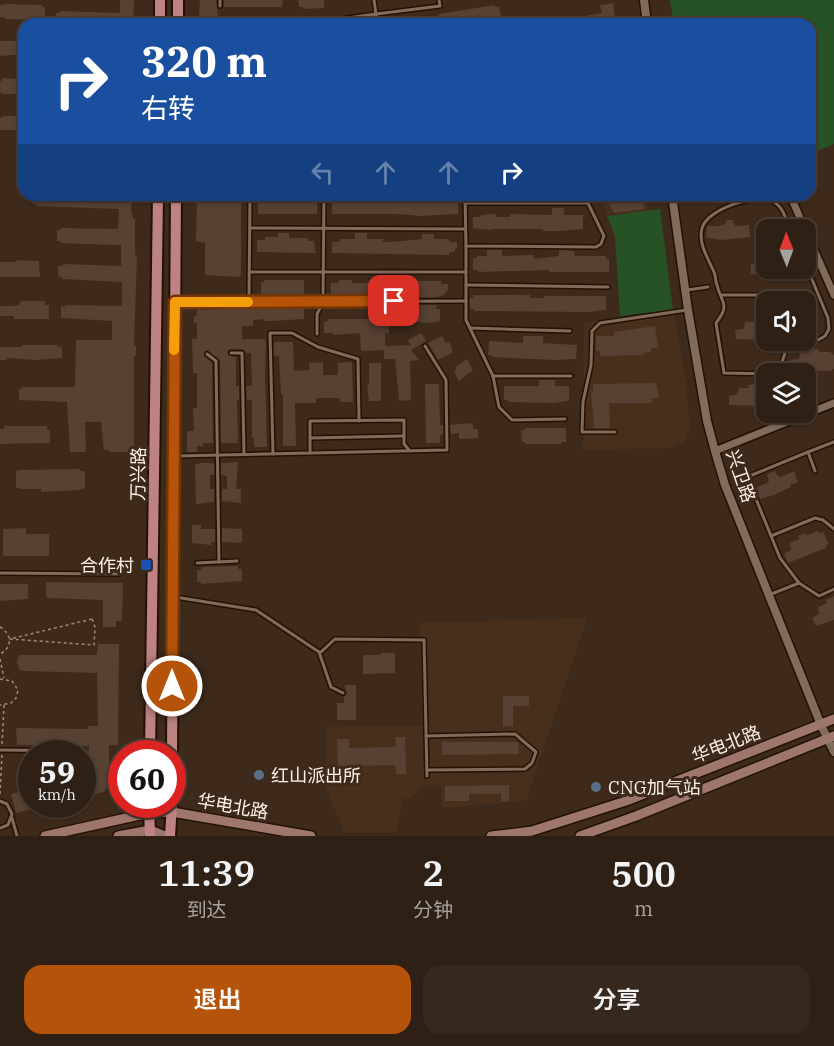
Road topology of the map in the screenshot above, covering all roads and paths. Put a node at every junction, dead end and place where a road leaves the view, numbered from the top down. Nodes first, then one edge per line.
1 (160, 0) edge
2 (178, 0) edge
3 (220, 0) edge
4 (375, 0) edge
5 (439, 0) edge
6 (644, 0) edge
7 (220, 6) dead end
8 (376, 14) junction
9 (160, 18) edge
10 (178, 18) edge
11 (348, 18) edge
12 (376, 18) edge
13 (646, 18) edge
14 (158, 201) edge
15 (176, 201) edge
16 (250, 201) edge
17 (324, 201) edge
18 (673, 201) edge
19 (744, 201) edge
20 (773, 201) edge
21 (793, 201) edge
22 (465, 203) joint
23 (588, 203) joint
24 (786, 219) edge
25 (250, 228) junction
26 (324, 228) junction
27 (465, 229) junction
28 (466, 246) junction
29 (323, 271) junction
30 (249, 272) junction
31 (466, 272) junction
32 (812, 279) edge
33 (466, 285) junction
34 (608, 287) dead end
35 (712, 287) junction
36 (686, 290) junction
37 (722, 295) junction
38 (756, 295) edge
39 (834, 295) edge
40 (466, 301) junction
41 (175, 302) junction
42 (249, 302) junction
43 (323, 302) junction
44 (688, 310) junction
45 (470, 328) junction
46 (570, 331) dead end
47 (317, 334) dead end
48 (424, 346) dead end
49 (231, 353) dead end
50 (207, 354) dead end
51 (782, 363) edge
52 (756, 373) edge
53 (493, 376) junction
54 (572, 376) dead end
55 (834, 402) edge
56 (816, 408) edge
57 (565, 419) dead end
58 (359, 421) junction
59 (779, 423) edge
60 (615, 432) dead end
61 (404, 436) junction
62 (310, 438) junction
63 (834, 442) edge
64 (409, 451) junction
65 (715, 451) junction
66 (808, 452) junction
67 (310, 453) junction
68 (244, 454) junction
69 (273, 454) junction
70 (217, 455) junction
71 (174, 456) junction
72 (815, 471) dead end
73 (834, 529) edge
74 (771, 536) junction
75 (237, 561) dead end
76 (219, 562) junction
77 (197, 563) dead end
78 (0, 573) edge
79 (119, 574) dead end
80 (799, 582) junction
81 (834, 589) edge
82 (769, 595) junction
83 (173, 597) junction
84 (0, 627) edge
85 (10, 639) junction
86 (321, 652) dead end
87 (0, 654) edge
88 (0, 659) edge
89 (0, 679) edge
90 (4, 679) junction
91 (343, 693) dead end
92 (0, 705) edge
93 (4, 705) junction
94 (834, 719) edge
95 (821, 725) junction
96 (426, 736) junction
97 (831, 737) edge
98 (150, 740) edge
99 (172, 740) edge
100 (1, 750) edge
101 (18, 750) edge
102 (834, 752) edge
103 (427, 770) junction
104 (427, 776) dead end
105 (0, 777) edge
106 (0, 787) edge
107 (0, 794) edge
108 (0, 801) edge
109 (186, 811) edge
110 (12, 818) junction
111 (112, 818) edge
112 (149, 818) edge
113 (171, 818) edge
114 (0, 828) edge
115 (150, 833) edge
116 (532, 833) edge
117 (17, 836) edge
118 (45, 836) edge
119 (118, 836) edge
120 (165, 836) edge
121 (170, 836) edge
122 (311, 836) edge
123 (491, 836) edge
124 (580, 836) edge

1 - 9 main road
2 - 10 main road
3 - 7 lane
4 - 8 lane
5 - 8 lane
6 - 13 street
8 - 11 lane
8 - 12 lane
14 - 98 main road, 万兴路
15 - 41 main road, 万兴路
16 - 25 lane
17 - 26 lane
18 - 36 street, 兴卫路
19 - 35 lane
20 - 24 lane
21 - 39 street
22 - 23 lane
22 - 27 lane
23 - 28 lane
25 - 26 lane
25 - 30 lane
26 - 27 lane
26 - 29 lane
27 - 28 lane
28 - 31 lane
29 - 30 lane
29 - 31 lane
29 - 43 lane
30 - 42 lane
31 - 33 lane
32 - 51 lane
33 - 34 lane
33 - 40 lane
35 - 36 lane
35 - 37 lane
36 - 44 street, 兴卫路
37 - 38 lane
37 - 52 lane
40 - 43 lane
40 - 45 lane
41 - 42 lane
41 - 71 main road, 万兴路
42 - 43 lane
43 - 47 lane
44 - 60 lane
44 - 65 street, 兴卫路
45 - 46 lane
45 - 53 lane
48 - 64 lane
49 - 68 lane
50 - 70 lane
53 - 54 lane
53 - 57 lane
55 - 56 street
58 - 61 lane
58 - 62 lane
58 - 69 lane
59 - 65 street
61 - 62 lane
61 - 64 lane
62 - 67 lane
63 - 66 lane
64 - 67 lane
65 - 82 street, 兴卫路
66 - 72 lane
66 - 74 lane
67 - 69 lane
68 - 69 lane
68 - 70 lane
70 - 71 lane
70 - 76 lane
71 - 83 main road, 万兴路
73 - 74 lane
74 - 80 lane
75 - 76 lane
76 - 77 lane
78 - 79 lane
80 - 81 lane
80 - 82 lane
82 - 95 street, 兴卫路
83 - 91 lane
83 - 99 main road, 万兴路
84 - 85 path
85 - 85 path
85 - 87 path
86 - 96 lane
88 - 90 path
89 - 90 path
90 - 93 path
92 - 93 path
93 - 100 path
94 - 95 main road, 华电北路
95 - 97 street, 兴卫路
95 - 116 main road, 华电北路
96 - 103 lane
96 - 103 lane
97 - 102 street, 兴卫路
97 - 124 main road, 华电北路
100 - 101 lane
100 - 105 path
103 - 104 lane
105 - 106 path
106 - 107 path
108 - 110 lane
109 - 122 main road, 华电北路
110 - 114 lane
110 - 117 lane
111 - 118 main road, 华电北路
112 - 115 main road
113 - 121 main road
115 - 119 main road
115 - 120 main road
116 - 123 main road, 华电北路

